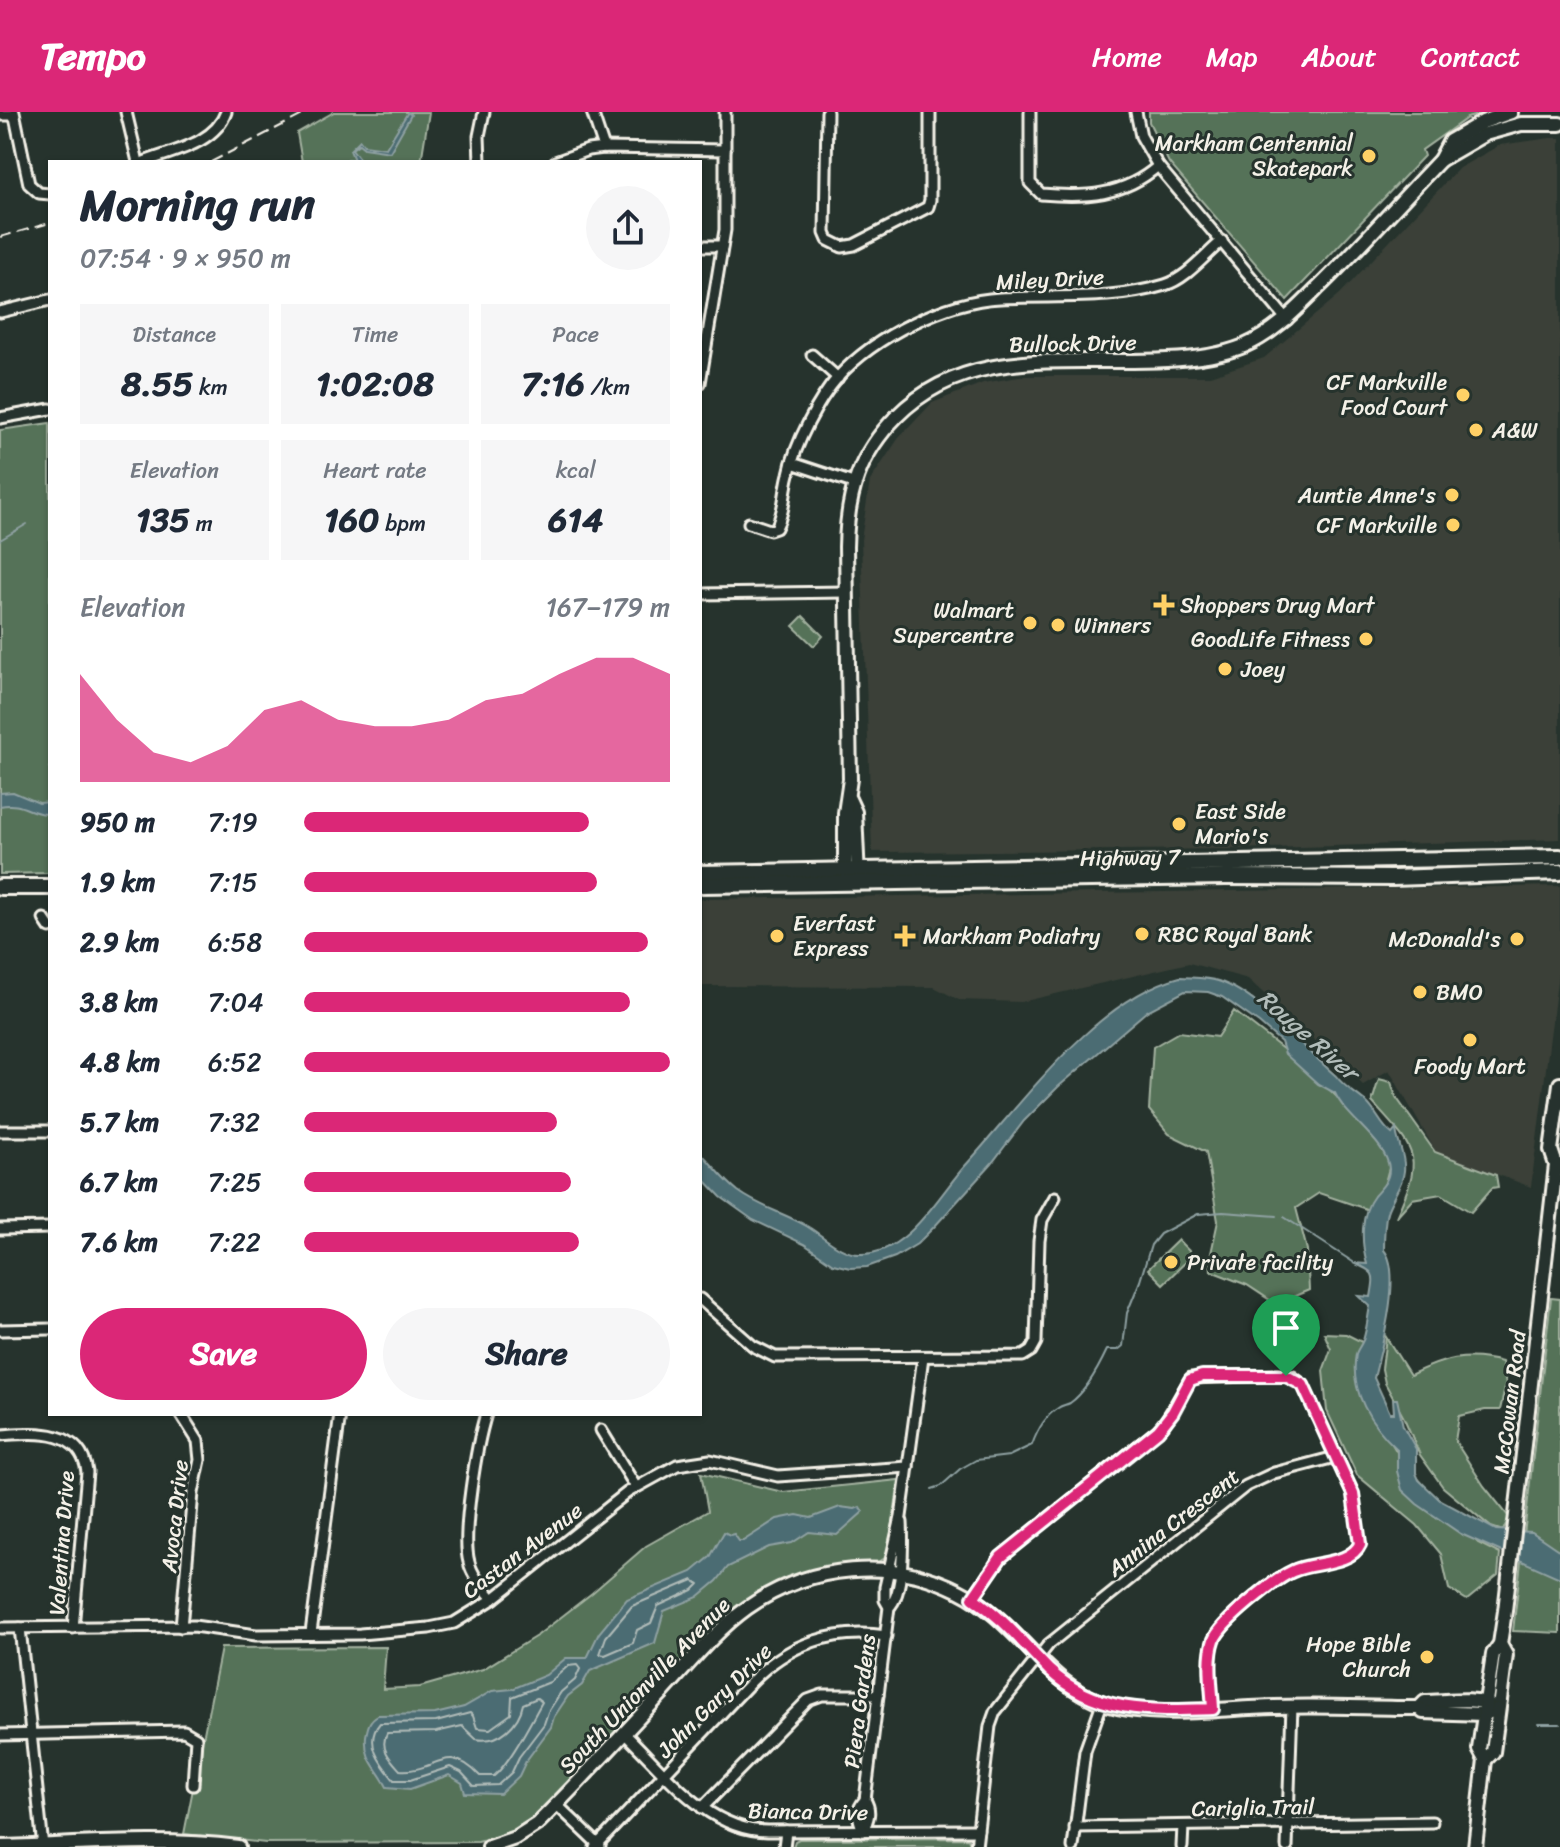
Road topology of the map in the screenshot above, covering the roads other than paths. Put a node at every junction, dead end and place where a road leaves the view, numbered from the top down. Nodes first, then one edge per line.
1 (126, 112) edge
2 (226, 112) edge
3 (484, 112) edge
4 (592, 112) edge
5 (725, 112) edge
6 (827, 112) edge
7 (930, 112) edge
8 (1030, 112) edge
9 (1136, 112) edge
10 (1511, 112) edge
11 (14, 113) edge
12 (0, 115) edge
13 (1560, 124) edge
14 (604, 148) junction
15 (725, 150) junction
16 (138, 160) edge
17 (149, 160) edge
18 (480, 160) edge
19 (560, 160) edge
20 (1440, 160) junction
21 (1158, 166) junction
22 (48, 194) edge
23 (1222, 241) junction
24 (702, 246) edge
25 (722, 246) junction
26 (48, 300) edge
27 (0, 312) edge
28 (1287, 320) junction
29 (812, 355) dead end
30 (702, 371) edge
31 (838, 378) junction
32 (48, 409) edge
33 (0, 418) edge
34 (792, 463) junction
35 (853, 483) junction
36 (749, 523) dead end
37 (847, 592) junction
38 (702, 594) edge
39 (1560, 857) edge
40 (1560, 872) edge
41 (702, 873) edge
42 (853, 874) junction
43 (702, 885) edge
44 (0, 887) edge
45 (48, 887) edge
46 (44, 919) dead end
47 (48, 925) edge
48 (1560, 1084) edge
49 (0, 1131) edge
50 (48, 1131) edge
51 (1558, 1162) edge
52 (1055, 1197) dead end
53 (48, 1228) edge
54 (0, 1229) edge
55 (702, 1301) edge
56 (48, 1329) edge
57 (0, 1330) edge
58 (923, 1357) junction
59 (182, 1416) edge
60 (340, 1416) edge
61 (486, 1416) edge
62 (601, 1430) dead end
63 (0, 1435) edge
64 (1335, 1457) junction
65 (908, 1467) junction
66 (636, 1487) junction
67 (894, 1571) junction
68 (973, 1598) junction
69 (493, 1599) junction
70 (181, 1627) junction
71 (0, 1628) edge
72 (20, 1628) junction
73 (73, 1628) junction
74 (311, 1633) junction
75 (886, 1636) junction
76 (1038, 1658) junction
77 (878, 1695) junction
78 (1102, 1703) junction
79 (1292, 1706) junction
80 (1489, 1708) junction
81 (1213, 1709) junction
82 (624, 1733) junction
83 (30, 1734) junction
84 (0, 1735) edge
85 (665, 1773) junction
86 (193, 1785) dead end
87 (556, 1804) junction
88 (702, 1808) junction
89 (1432, 1822) dead end
90 (1288, 1825) junction
91 (1183, 1826) junction
92 (1075, 1827) junction
93 (978, 1830) junction
94 (786, 1831) junction
95 (863, 1831) junction
96 (43, 1846) edge
97 (598, 1846) edge
98 (0, 1847) edge
99 (238, 1847) edge
100 (489, 1847) edge
101 (784, 1847) edge
102 (976, 1847) edge
103 (1073, 1847) edge
104 (1182, 1847) edge
105 (1287, 1847) edge
106 (1475, 1847) edge

1 - 16 street
2 - 17 street
3 - 18 street
4 - 14 street
5 - 15 street
6 - 7 street
8 - 21 street
9 - 21 street
10 - 20 street, Bullock Drive
11 - 12 street
11 - 22 street
13 - 20 street, Bullock Drive
14 - 15 street
14 - 19 street
15 - 25 street
20 - 28 street, Bullock Drive
21 - 23 street
23 - 28 street
23 - 31 street, Miley Drive
24 - 25 street
25 - 30 street
26 - 27 street
28 - 35 street, Bullock Drive
29 - 31 street
31 - 34 street, Miley Drive
32 - 33 street
34 - 35 street
34 - 36 street, Miley Drive
35 - 37 street, Bullock Drive
37 - 38 street
37 - 42 street, Bullock Drive
39 - 42 main road, Highway 7
40 - 42 main road, Highway 7
41 - 42 main road, Highway 7
42 - 43 main road, Highway 7
44 - 45 main road
46 - 47 street
48 - 51 street, McCowan Road
49 - 50 street
51 - 80 street, McCowan Road
52 - 58 street
53 - 54 street
55 - 58 street
56 - 57 street
58 - 65 street, Piera Gardens
59 - 70 street, Avoca Drive
60 - 74 street
61 - 69 street
62 - 66 street
63 - 73 street, Valentina Drive
64 - 68 street
64 - 76 street, Annina Crescent
64 - 81 street
65 - 66 street, Castan Avenue
65 - 67 street, Piera Gardens
66 - 69 street, Castan Avenue
67 - 68 street, South Unionville Avenue
67 - 75 street, Piera Gardens
67 - 82 street, South Unionville Avenue
68 - 76 street, South Unionville Avenue
69 - 74 street, Castan Avenue
70 - 73 street, Castan Avenue
70 - 74 street, Castan Avenue
71 - 72 street, Castan Avenue
72 - 73 street, Castan Avenue
72 - 83 street
75 - 77 street, Piera Gardens
75 - 85 street, John Gary Drive
76 - 78 street, South Unionville Avenue
76 - 93 street, Annina Crescent
77 - 88 street
77 - 95 street, Piera Gardens
78 - 81 street, South Unionville Avenue
78 - 92 street
79 - 80 street, South Unionville Avenue
79 - 81 street, South Unionville Avenue
79 - 90 street
80 - 106 street, McCowan Road
82 - 85 street, Bianca Drive
82 - 87 street, South Unionville Avenue
83 - 84 street
83 - 86 street
83 - 96 street
85 - 88 street, Bianca Drive
85 - 97 street, John Gary Drive
87 - 97 street
87 - 100 street, South Unionville Avenue
88 - 94 street, Bianca Drive
89 - 90 street, Cariglia Trail
90 - 91 street, Cariglia Trail
90 - 105 street
91 - 92 street, Cariglia Trail
91 - 104 street
92 - 103 street
93 - 95 street, Bianca Drive
93 - 102 street, Annina Crescent
94 - 95 street, Bianca Drive
94 - 101 street
96 - 98 street
96 - 99 street

